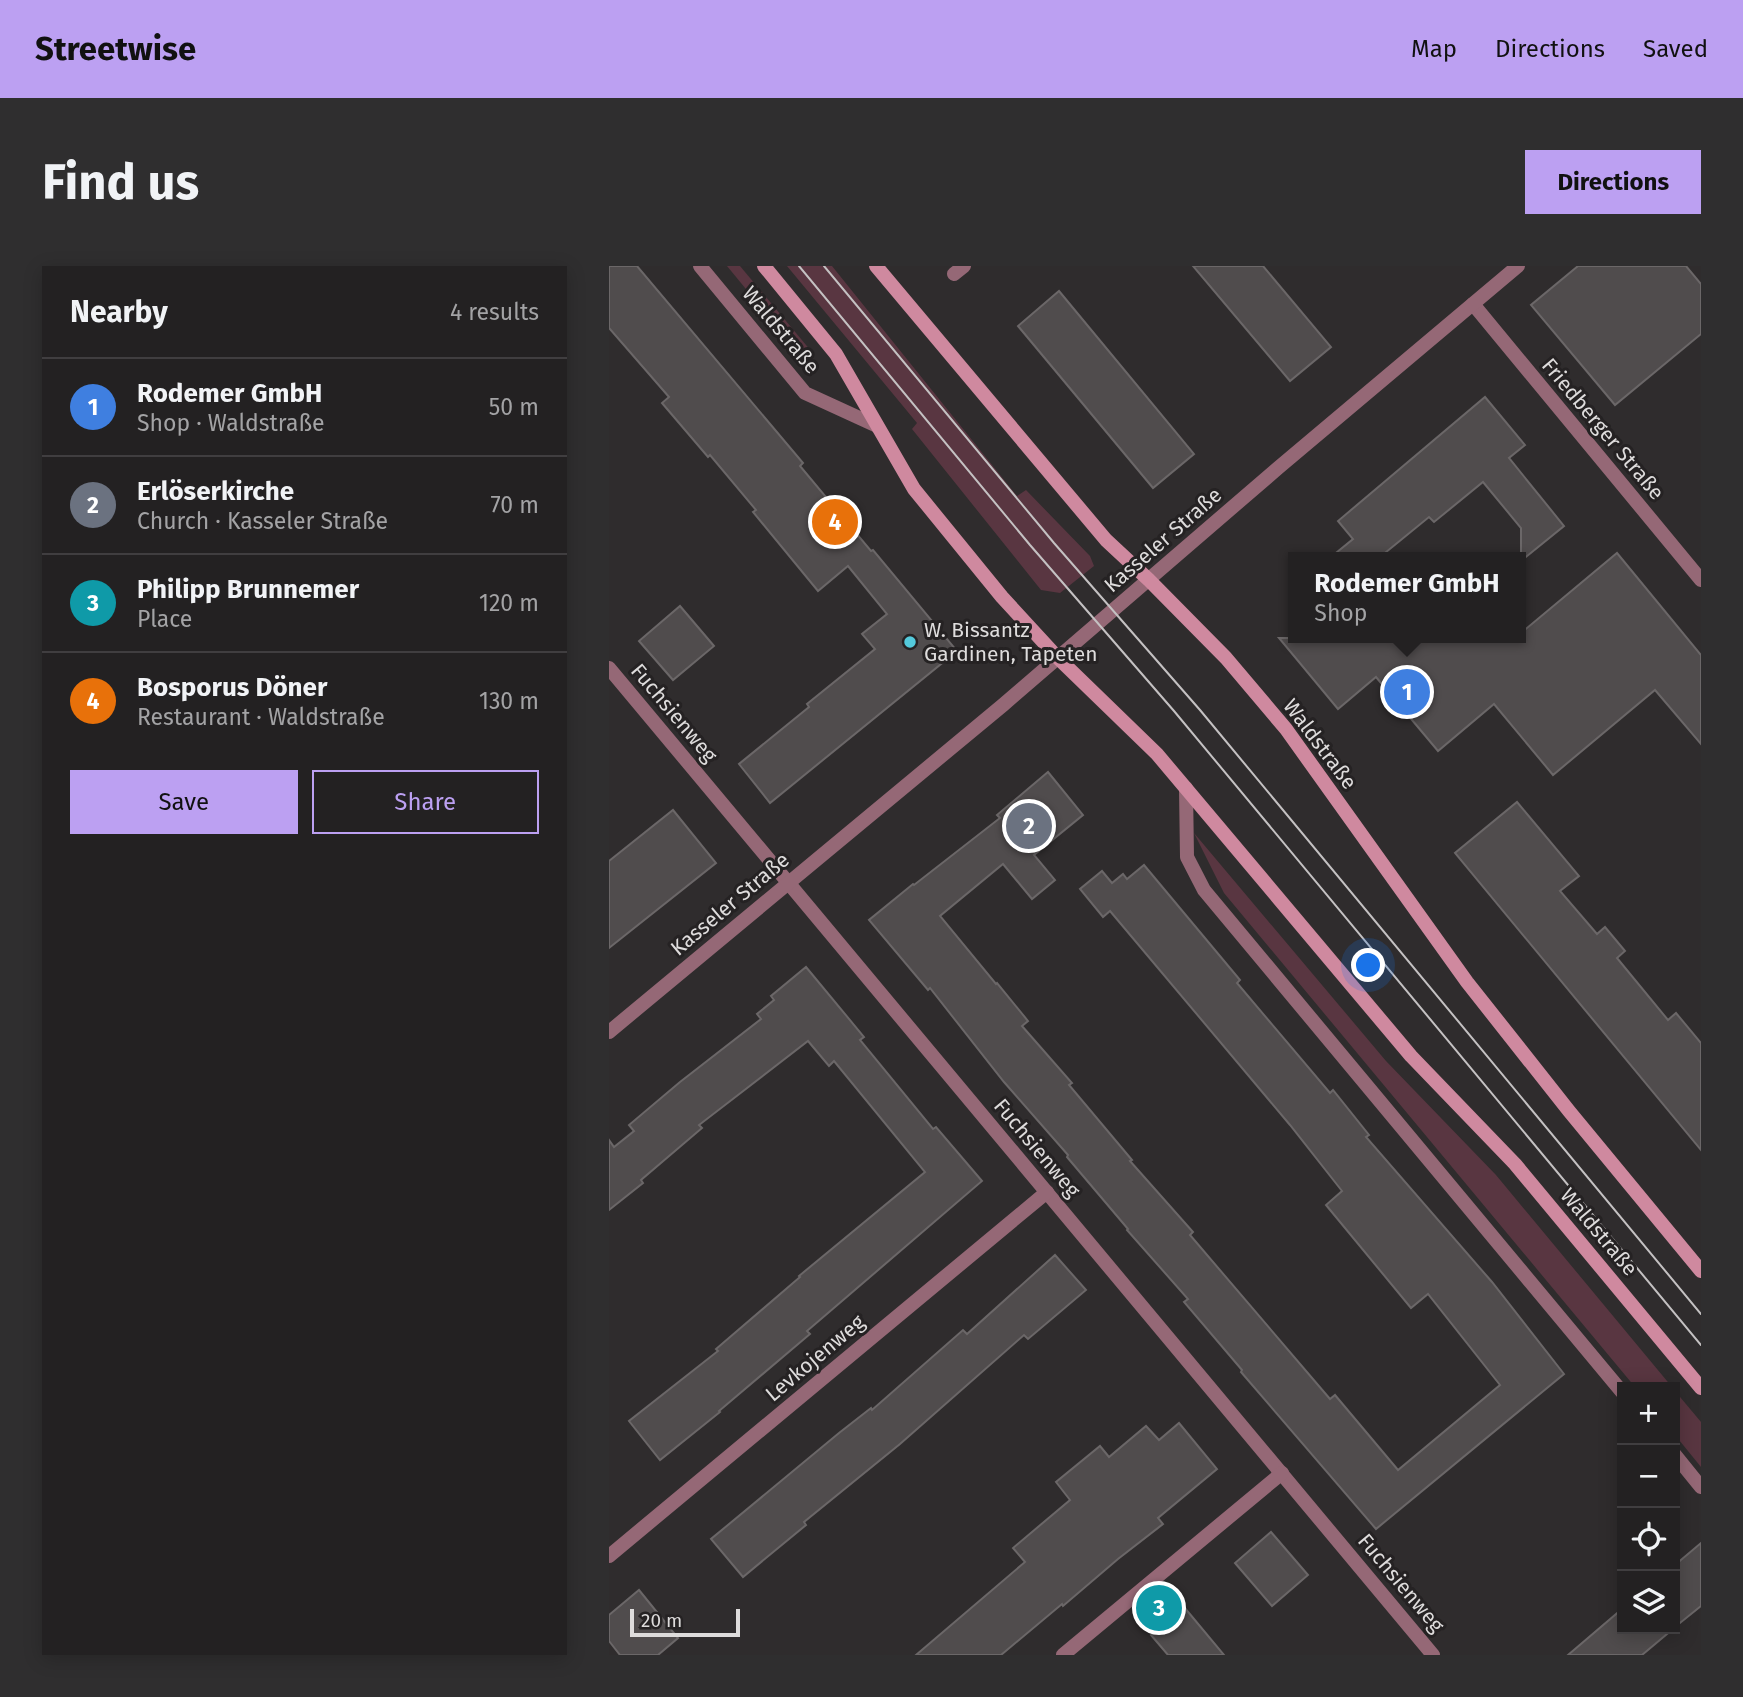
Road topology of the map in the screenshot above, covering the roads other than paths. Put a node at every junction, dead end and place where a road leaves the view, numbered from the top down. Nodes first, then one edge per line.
1 (700, 266) edge
2 (764, 266) edge
3 (876, 266) edge
4 (1518, 266) edge
5 (1473, 304) junction
6 (877, 426) junction
7 (1149, 580) junction
8 (1701, 580) edge
9 (1058, 658) junction
10 (609, 668) edge
11 (1186, 789) junction
12 (788, 883) junction
13 (609, 1032) edge
14 (1047, 1192) junction
15 (1701, 1271) edge
16 (1617, 1386) edge
17 (1701, 1388) edge
18 (1680, 1461) edge
19 (1282, 1473) junction
20 (1701, 1487) edge
21 (609, 1556) edge
22 (1063, 1655) edge
23 (1433, 1655) edge

1 - 6 street, Waldstraße
2 - 6 main road, Waldstraße
3 - 7 main road, Waldstraße
4 - 5 street, Kasseler Straße
5 - 7 street, Kasseler Straße
5 - 8 street, Friedberger Straße
6 - 9 main road, Waldstraße
7 - 9 street, Kasseler Straße
7 - 15 main road, Waldstraße
9 - 11 main road, Waldstraße
9 - 12 street, Kasseler Straße
10 - 12 street, Fuchsienweg
11 - 16 street
11 - 17 main road, Waldstraße
12 - 13 street, Kasseler Straße
12 - 14 street, Fuchsienweg
14 - 19 street, Fuchsienweg
14 - 21 street, Levkojenweg
18 - 20 street
19 - 22 street
19 - 23 street, Fuchsienweg

